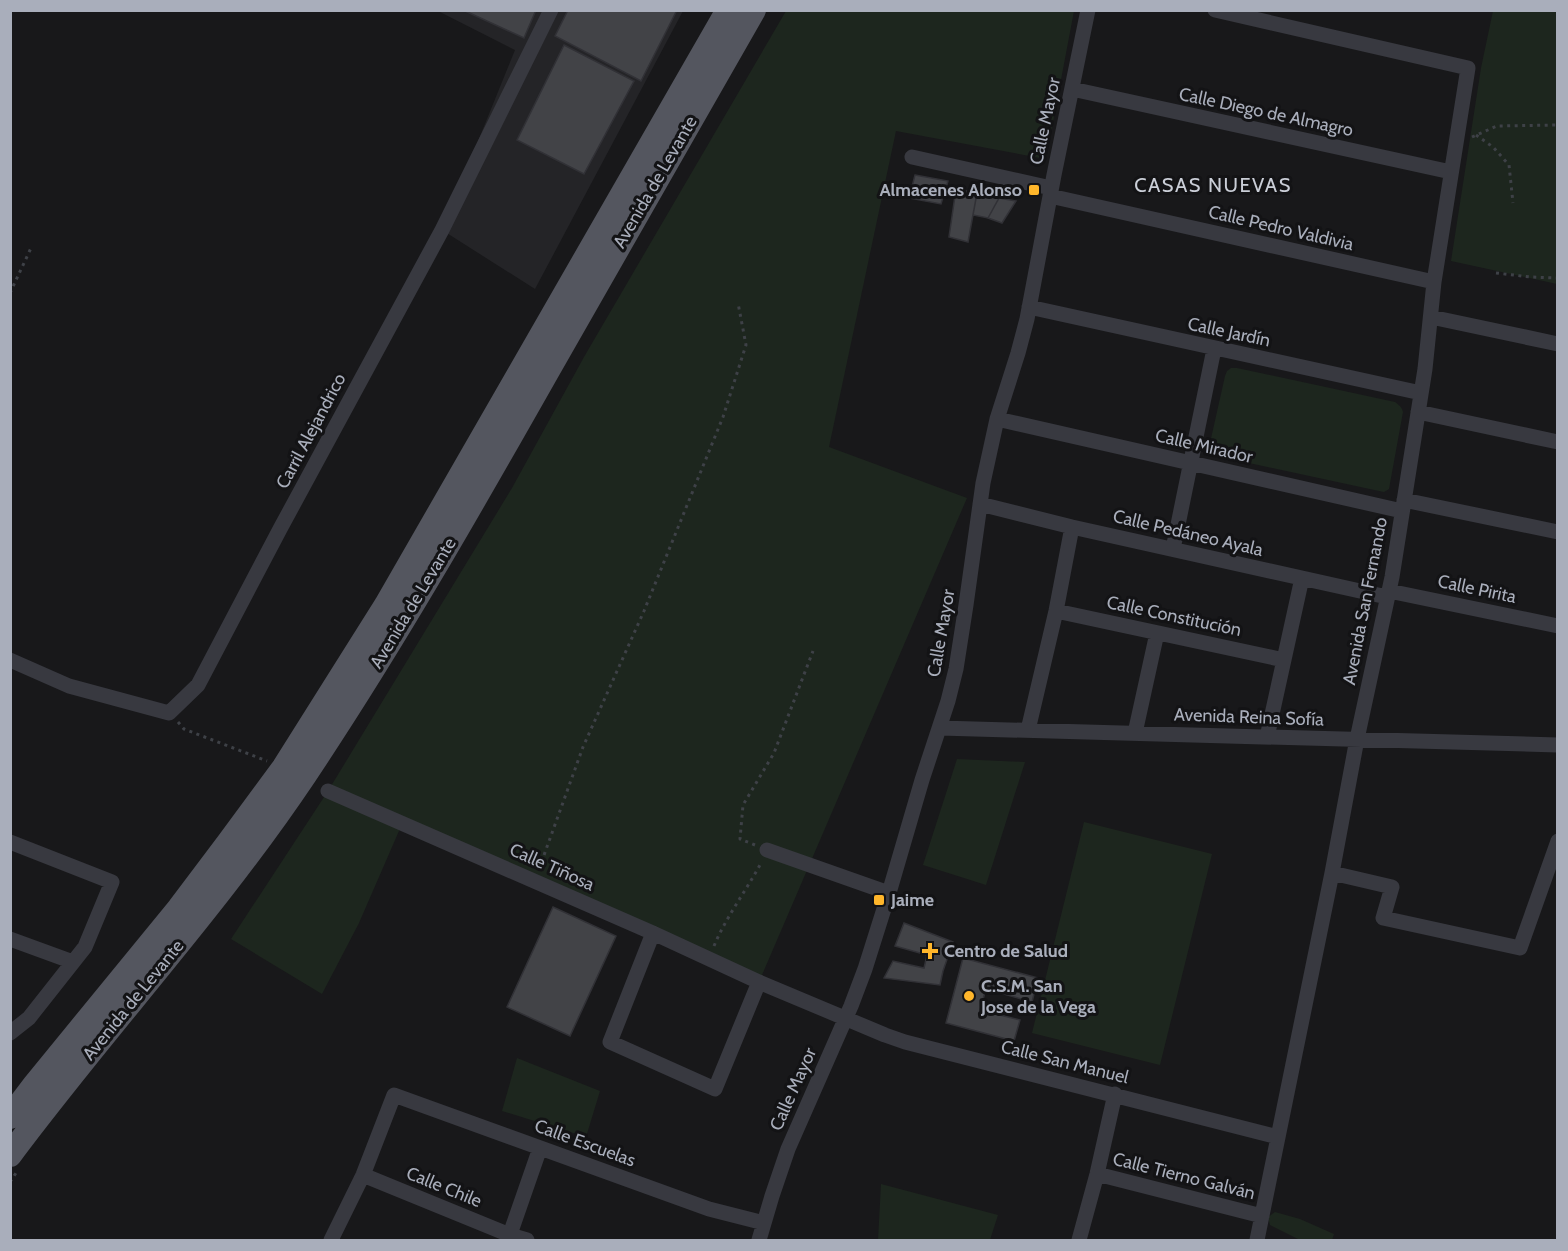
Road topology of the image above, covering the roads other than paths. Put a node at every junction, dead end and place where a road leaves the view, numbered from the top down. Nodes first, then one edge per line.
1 (551, 10) edge
2 (728, 10) edge
3 (754, 10) edge
4 (1088, 10) edge
5 (1215, 10) edge
6 (1072, 89) junction
7 (912, 157) dead end
8 (1451, 172) junction
9 (1051, 192) junction
10 (1434, 282) junction
11 (1029, 307) junction
12 (1431, 317) junction
13 (1557, 345) edge
14 (1214, 349) junction
15 (1421, 393) junction
16 (1418, 412) junction
17 (997, 419) junction
18 (1557, 442) edge
19 (1190, 463) junction
20 (980, 504) junction
21 (1403, 506) junction
22 (1072, 527) junction
23 (1557, 532) edge
24 (1173, 549) junction
25 (1302, 578) junction
26 (1388, 594) junction
27 (1056, 611) junction
28 (1557, 626) edge
29 (1157, 633) junction
30 (10, 660) edge
31 (1284, 660) junction
32 (940, 728) junction
33 (1028, 730) junction
34 (1135, 733) junction
35 (1267, 737) junction
36 (1357, 739) junction
37 (1557, 745) edge
38 (328, 791) dead end
39 (1557, 841) edge
40 (10, 842) edge
41 (767, 850) road end
42 (1332, 873) junction
43 (889, 893) junction
44 (653, 933) junction
45 (10, 939) edge
46 (73, 962) junction
47 (759, 982) junction
48 (846, 1019) junction
49 (10, 1033) edge
50 (1115, 1094) junction
51 (10, 1117) edge
52 (1278, 1137) junction
53 (540, 1148) junction
54 (10, 1155) edge
55 (1097, 1174) junction
56 (363, 1175) junction
57 (1262, 1216) junction
58 (764, 1223) junction
59 (509, 1238) edge
60 (332, 1240) edge
61 (527, 1240) edge
62 (759, 1240) edge
63 (1079, 1240) edge
64 (1257, 1240) edge

1 - 30 street, Carril Alejandrico
2 - 51 main road, Avenida de Levante
3 - 54 main road, Avenida de Levante
4 - 6 street, Calle Mayor
5 - 8 street, Avenida San Fernando
6 - 8 street, Calle Diego de Almagro
6 - 9 street, Calle Mayor
7 - 9 street, Calle Pedro Valdivia
8 - 10 street, Avenida San Fernando
9 - 10 street, Calle Pedro Valdivia
9 - 11 street, Calle Mayor
10 - 12 street, Avenida San Fernando
11 - 14 street, Calle Jardín
11 - 17 street, Calle Mayor
12 - 13 street
12 - 15 street, Avenida San Fernando
14 - 15 street, Calle Jardín
14 - 19 street
15 - 16 street, Avenida San Fernando
16 - 18 street
16 - 21 street, Avenida San Fernando
17 - 19 street, Calle Mirador
17 - 20 street, Calle Mayor
19 - 21 street, Calle Mirador
19 - 24 street
20 - 22 street, Calle Pedáneo Ayala
20 - 32 street, Calle Mayor
21 - 23 street, Calle Mirador
21 - 26 street, Avenida San Fernando
22 - 24 street, Calle Pedáneo Ayala
22 - 27 street
24 - 25 street, Calle Pedáneo Ayala
25 - 26 street, Calle Pedáneo Ayala
25 - 31 street
26 - 28 street, Calle Pirita
26 - 36 street, Avenida San Fernando
27 - 29 street, Calle Constitución
27 - 33 street
29 - 31 street, Calle Constitución
29 - 34 street
31 - 35 street
32 - 33 street, Avenida Reina Sofía
32 - 43 street, Calle Mayor
33 - 34 street, Avenida Reina Sofía
34 - 35 street, Avenida Reina Sofía
35 - 36 street, Avenida Reina Sofía
36 - 37 street, Avenida Reina Sofía
36 - 42 street, Avenida San Fernando
38 - 44 street, Calle Tiñosa
39 - 42 street
40 - 46 street
41 - 43 street
42 - 52 street, Avenida San Fernando
43 - 48 street, Calle Mayor
44 - 47 street, Calle Tiñosa
44 - 47 street
45 - 46 street
46 - 49 street
47 - 48 street, Calle San Manuel
48 - 50 street, Calle San Manuel
48 - 58 street, Calle Mayor
50 - 52 street, Calle San Manuel
50 - 55 street
52 - 57 street, Avenida San Fernando
53 - 56 street, Calle Escuelas
53 - 58 street, Calle Escuelas
53 - 59 street
55 - 57 street, Calle Tierno Galván
55 - 63 street
56 - 59 street, Calle Chile
56 - 60 street
57 - 64 street, Avenida San Fernando
58 - 62 street, Calle Mayor
59 - 61 street, Calle Chile

